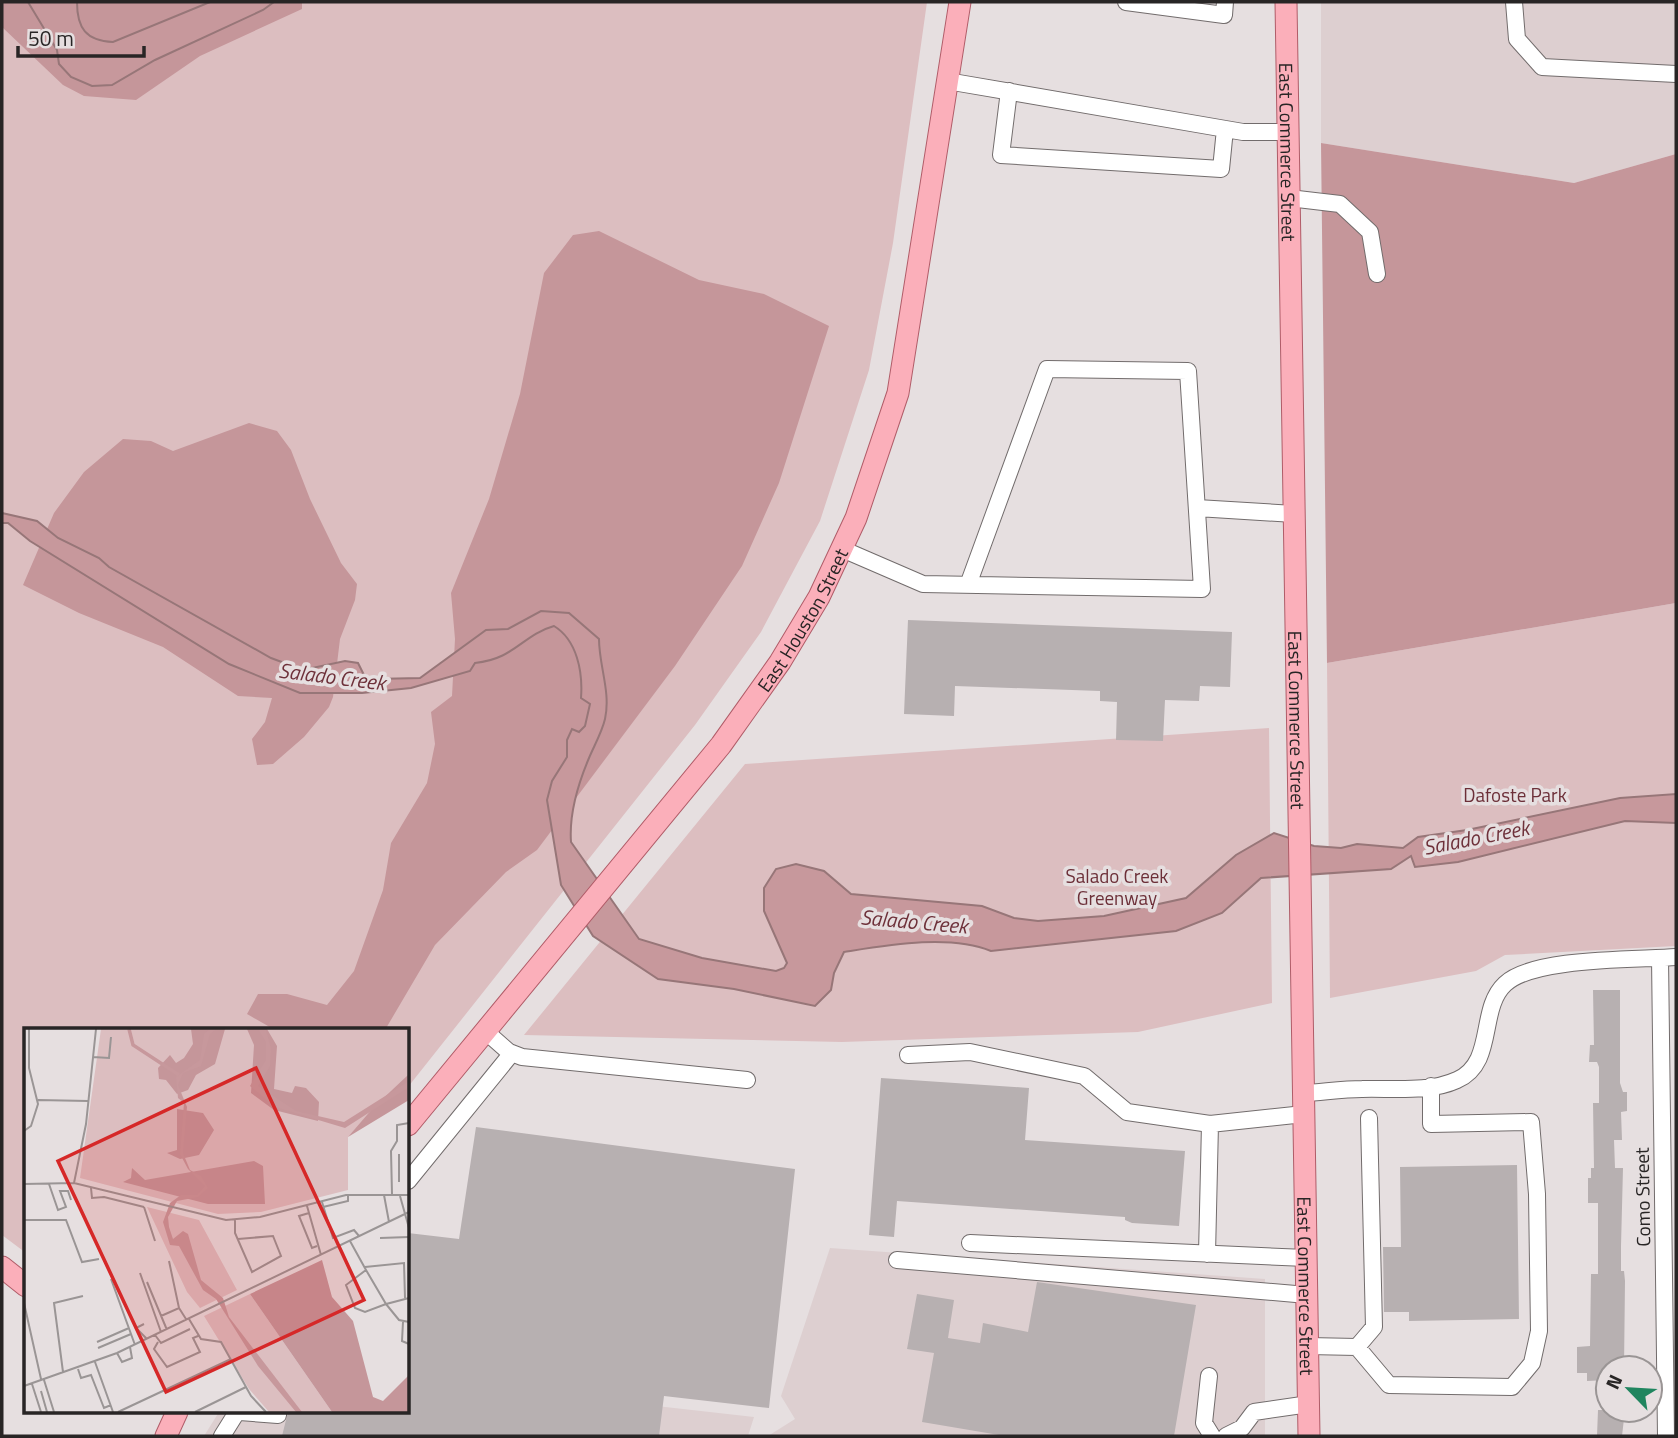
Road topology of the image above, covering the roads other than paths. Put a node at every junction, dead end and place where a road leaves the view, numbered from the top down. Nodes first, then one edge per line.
1 (960, 2) edge
2 (1126, 2) edge
3 (1225, 2) edge
4 (1286, 2) edge
5 (1514, 2) edge
6 (1676, 74) edge
7 (947, 81) junction
8 (1009, 91) junction
9 (1225, 129) junction
10 (1288, 132) junction
11 (1289, 198) junction
12 (1377, 274) dead end
13 (1197, 508) junction
14 (1294, 514) junction
15 (842, 549) junction
16 (968, 585) junction
17 (1668, 958) edge
18 (484, 1030) junction
19 (512, 1054) junction
20 (908, 1055) dead end
21 (747, 1080) dead end
22 (1431, 1086) junction
23 (1304, 1104) junction
24 (1369, 1118) dead end
25 (410, 1122) edge
26 (1210, 1124) junction
27 (410, 1179) edge
28 (970, 1243) dead end
29 (1207, 1254) junction
30 (1306, 1258) junction
31 (897, 1260) dead end
32 (2, 1267) edge
33 (24, 1284) edge
34 (1307, 1295) junction
35 (1308, 1346) junction
36 (1357, 1347) junction
37 (1209, 1376) dead end
38 (1308, 1404) junction
39 (176, 1414) edge
40 (238, 1414) edge
41 (265, 1414) edge
42 (278, 1415) dead end
43 (166, 1436) edge
44 (222, 1436) edge
45 (1212, 1436) edge
46 (1226, 1436) edge
47 (1309, 1436) edge
48 (1666, 1436) edge

1 - 7 main road, East Houston Street
2 - 3 street
4 - 10 main road, East Commerce Street
5 - 6 street
7 - 8 street
7 - 15 main road, East Houston Street
8 - 9 street
8 - 9 street
9 - 10 street
10 - 11 main road, East Commerce Street
11 - 12 street
11 - 14 main road, East Commerce Street
13 - 14 street
13 - 16 street
13 - 16 street
14 - 23 main road, East Commerce Street
15 - 16 street
15 - 18 main road, East Houston Street
17 - 22 street
17 - 48 street, Como Street
18 - 19 street
18 - 25 main road, East Houston Street
19 - 21 street
19 - 27 street
20 - 26 street
22 - 23 street
22 - 36 street
23 - 26 street
23 - 30 main road, East Commerce Street
24 - 36 street
26 - 29 street
28 - 29 street
29 - 30 street
30 - 34 main road, East Commerce Street
31 - 34 street
32 - 33 main road
34 - 35 main road, East Commerce Street
35 - 36 street
35 - 38 main road, East Commerce Street
37 - 45 street
38 - 46 street
38 - 47 main road, East Commerce Street
39 - 43 main road
40 - 44 street
41 - 42 street

